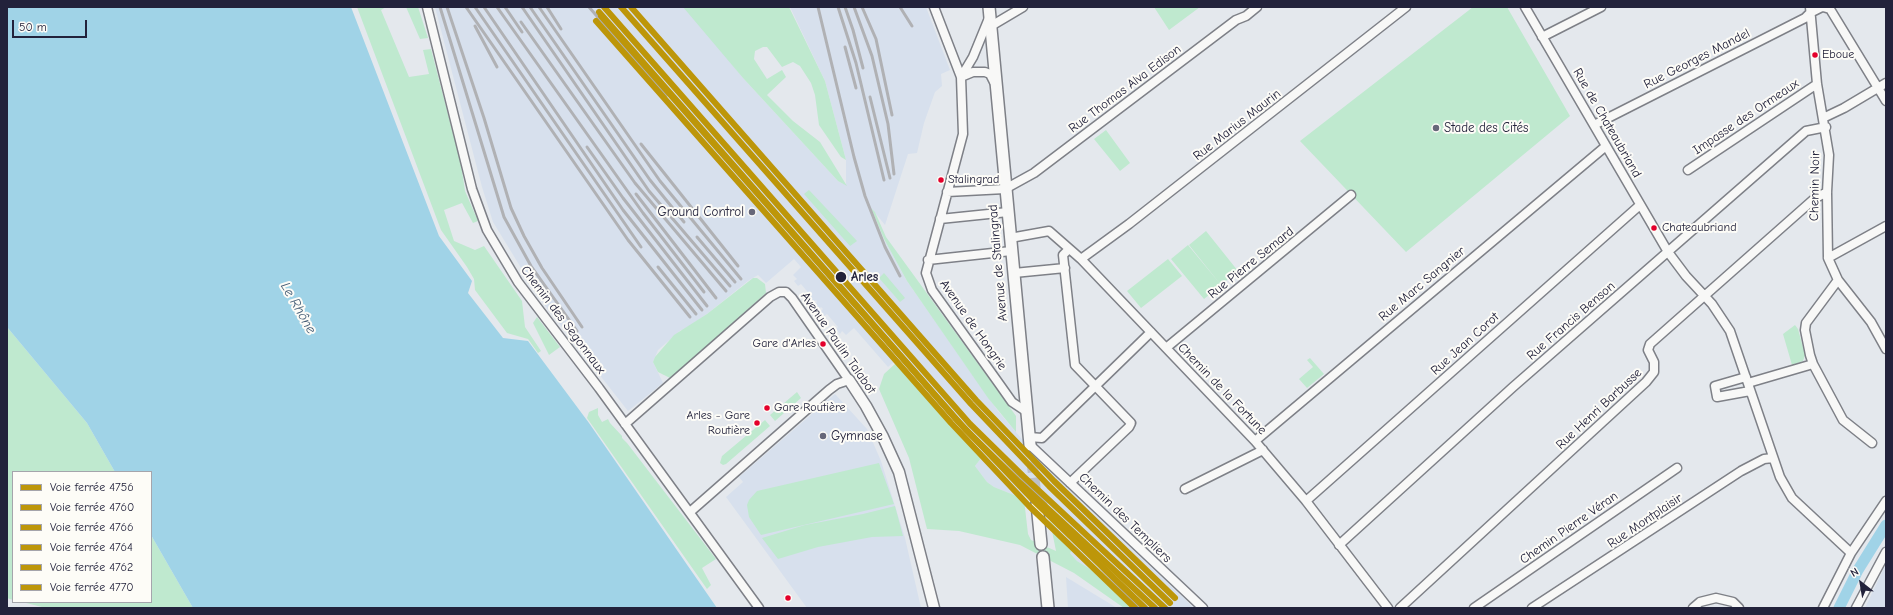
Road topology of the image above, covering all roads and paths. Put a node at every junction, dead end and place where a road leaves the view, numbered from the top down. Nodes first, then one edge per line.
1 (427, 7) edge
2 (934, 7) edge
3 (1023, 7) edge
4 (1257, 7) edge
5 (1406, 7) edge
6 (1525, 7) edge
7 (1601, 7) edge
8 (1823, 7) edge
9 (1810, 10) edge
10 (990, 16) edge
11 (1542, 37) junction
12 (961, 77) junction
13 (1886, 83) edge
14 (1818, 84) junction
15 (996, 86) junction
16 (1878, 88) junction
17 (1886, 101) edge
18 (1823, 118) junction
19 (1594, 125) junction
20 (1826, 128) junction
21 (1606, 146) junction
22 (1688, 170) dead end
23 (1005, 189) junction
24 (947, 192) junction
25 (1827, 192) junction
26 (1351, 195) dead end
27 (1640, 205) junction
28 (1008, 212) junction
29 (940, 219) junction
30 (1886, 226) edge
31 (1010, 238) junction
32 (1069, 249) junction
33 (1011, 251) junction
34 (1668, 252) junction
35 (1828, 258) junction
36 (1081, 259) junction
37 (928, 260) junction
38 (1065, 268) junction
39 (1014, 273) junction
40 (1838, 280) junction
41 (1705, 296) junction
42 (1151, 332) junction
43 (1166, 348) junction
44 (1886, 349) edge
45 (1813, 364) junction
46 (849, 380) junction
47 (1748, 384) junction
48 (1096, 386) junction
49 (1027, 412) junction
50 (625, 424) junction
51 (1030, 441) junction
52 (1255, 441) junction
53 (1872, 443) dead end
54 (1263, 450) junction
55 (1773, 458) junction
56 (1677, 468) dead end
57 (1070, 483) junction
58 (1185, 489) dead end
59 (1306, 501) junction
60 (1886, 501) edge
61 (1037, 504) tunnel mouth
62 (690, 512) junction
63 (1041, 544) dead end
64 (1339, 545) junction
65 (1886, 552) edge
66 (1851, 553) junction
67 (1042, 556) dead end
68 (759, 608) edge
69 (934, 608) edge
70 (1048, 608) edge
71 (1203, 608) edge
72 (1388, 608) edge
73 (1400, 608) edge
74 (1474, 608) edge
75 (1532, 608) edge
76 (1693, 608) edge
77 (1739, 608) edge
78 (1823, 608) edge
79 (1856, 608) edge

1 - 50 street, Chemin des Segonnaux
2 - 12 street, Avenue de Hongrie
3 - 10 street
4 - 23 street, Rue Thomas Alva Edison
5 - 36 street, Rue Marius Maurin
6 - 11 street, Rue de Chateaubriand
7 - 11 street
8 - 9 street, Rue Georges Mandel
8 - 16 street
9 - 14 street, Chemin Noir
9 - 19 street, Rue Georges Mandel
10 - 12 street
10 - 15 main road, Avenue de Stalingrad
11 - 19 street, Rue de Chateaubriand
12 - 15 street
12 - 24 street, Avenue de Hongrie
13 - 16 street
14 - 18 street, Chemin Noir
14 - 22 street, Impasse des Ormeaux
15 - 23 main road, Avenue de Stalingrad
16 - 17 street
16 - 18 street
18 - 20 street, Chemin Noir
19 - 21 street, Rue de Chateaubriand
20 - 25 street, Chemin Noir
20 - 34 street, Rue Francis Benson
21 - 27 street, Rue de Chateaubriand
21 - 52 street, Rue Marc Sangnier
23 - 24 street
23 - 28 main road, Avenue de Stalingrad
24 - 29 street, Avenue de Hongrie
25 - 35 street, Chemin Noir
25 - 41 street, Rue Henri Barbusse
26 - 43 street, Rue Pierre Semard
27 - 34 street, Rue de Chateaubriand
27 - 59 street, Rue Jean Corot
28 - 29 street
28 - 31 main road, Avenue de Stalingrad
29 - 37 street, Avenue de Hongrie
30 - 35 street
31 - 32 street, Chemin de la Fortune
31 - 33 main road, Avenue de Stalingrad
32 - 36 street, Chemin de la Fortune
32 - 38 street
33 - 37 street
33 - 39 main road, Avenue de Stalingrad
34 - 41 street, Rue de Chateaubriand
34 - 64 street, Rue Francis Benson
35 - 40 street, Chemin Noir
36 - 42 street, Chemin de la Fortune
37 - 49 street, Avenue de Hongrie
38 - 39 street
38 - 48 street
39 - 49 main road, Avenue de Stalingrad
40 - 44 street, Chemin Noir
40 - 45 street
41 - 47 street, Rue de Chateaubriand
41 - 73 street, Rue Henri Barbusse
42 - 43 street, Chemin de la Fortune
42 - 48 street
43 - 52 street, Chemin de la Fortune
45 - 47 street
45 - 53 street
46 - 50 street, Avenue Paulin Talabot
46 - 62 street
46 - 69 street, Avenue Paulin Talabot
47 - 55 street, Rue de Chateaubriand
48 - 51 street
48 - 57 street
49 - 51 main road, Avenue de Stalingrad
50 - 62 street, Chemin des Segonnaux
51 - 57 street, Chemin des Templiers
52 - 54 street, Chemin de la Fortune
54 - 58 street
54 - 59 street, Chemin de la Fortune
55 - 66 street, Rue de Chateaubriand
55 - 75 street, Rue Montplaisir
56 - 74 street, Chemin Pierre Véran
57 - 71 street, Chemin des Templiers
59 - 64 street, Chemin de la Fortune
60 - 66 street
61 - 63 main road
62 - 68 street, Chemin des Segonnaux
64 - 72 street, Chemin de la Fortune
65 - 79 street
66 - 78 street
67 - 70 main road
76 - 77 street

